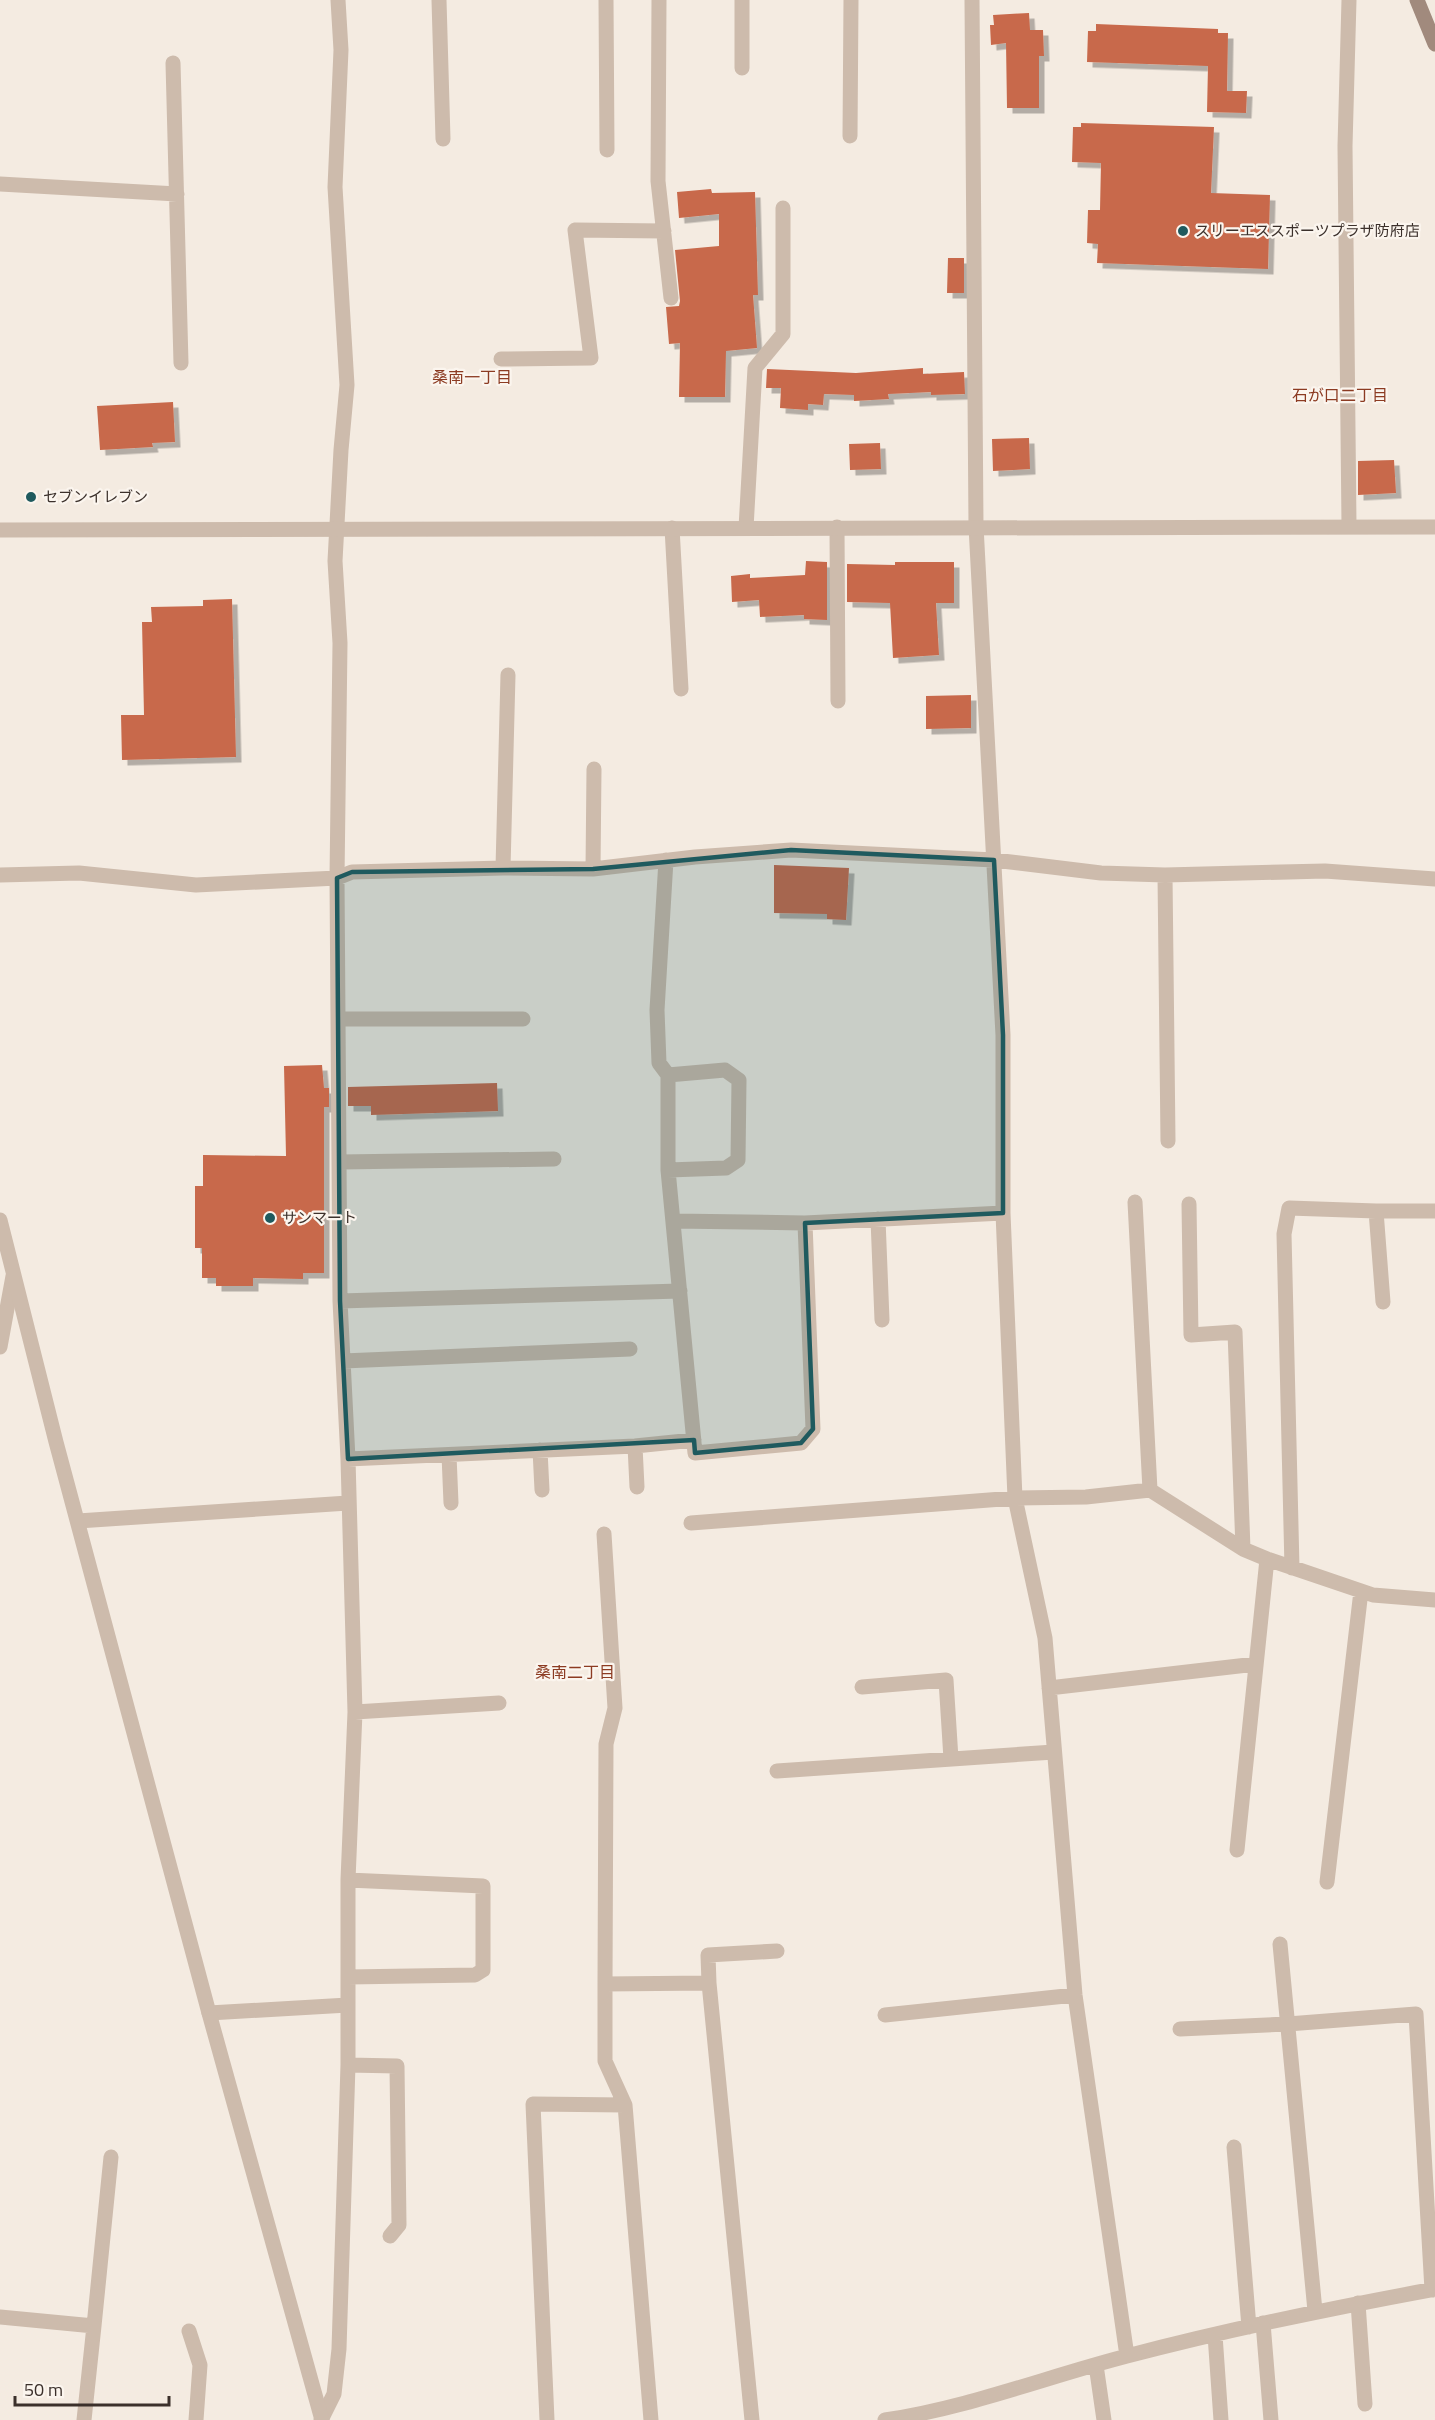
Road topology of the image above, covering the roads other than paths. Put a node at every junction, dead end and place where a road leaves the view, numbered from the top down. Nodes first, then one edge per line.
1 (338, 0) edge
2 (439, 0) edge
3 (606, 0) edge
4 (659, 0) edge
5 (742, 0) edge
6 (851, 0) edge
7 (972, 0) edge
8 (1349, 0) edge
9 (1417, 0) edge
10 (1435, 44) edge
11 (173, 63) dead end
12 (742, 68) dead end
13 (849, 136) dead end
14 (443, 139) dead end
15 (607, 150) dead end
16 (0, 184) edge
17 (177, 194) junction
18 (783, 208) dead end
19 (664, 231) junction
20 (671, 298) dead end
21 (501, 358) dead end
22 (181, 363) dead end
23 (1349, 525) junction
24 (976, 526) junction
25 (837, 527) junction
26 (1435, 527) edge
27 (672, 528) junction
28 (746, 528) junction
29 (337, 529) junction
30 (0, 530) edge
31 (508, 675) dead end
32 (681, 689) dead end
33 (838, 701) dead end
34 (594, 769) dead end
35 (666, 860) junction
36 (994, 860) junction
37 (503, 868) junction
38 (593, 869) junction
39 (1165, 875) junction
40 (0, 876) edge
41 (337, 878) junction
42 (1435, 879) edge
43 (340, 1019) junction
44 (523, 1019) dead end
45 (668, 1075) junction
46 (1168, 1141) dead end
47 (554, 1159) dead end
48 (340, 1162) junction
49 (668, 1170) junction
50 (1135, 1202) dead end
51 (1189, 1204) dead end
52 (1376, 1211) junction
53 (1435, 1211) edge
54 (1003, 1213) junction
55 (878, 1219) junction
56 (0, 1220) edge
57 (674, 1221) junction
58 (805, 1223) junction
59 (2, 1237) edge
60 (14, 1276) junction
61 (680, 1291) junction
62 (340, 1301) junction
63 (1383, 1302) dead end
64 (882, 1320) dead end
65 (0, 1347) edge
66 (630, 1349) dead end
67 (343, 1361) junction
68 (694, 1440) junction
69 (634, 1446) junction
70 (540, 1450) junction
71 (449, 1455) junction
72 (348, 1459) junction
73 (637, 1487) dead end
74 (542, 1490) dead end
75 (1150, 1490) junction
76 (1015, 1498) junction
77 (348, 1503) junction
78 (451, 1503) dead end
79 (78, 1521) junction
80 (691, 1523) dead end
81 (604, 1534) dead end
82 (1243, 1549) junction
83 (1267, 1559) junction
84 (1292, 1568) junction
85 (1361, 1591) junction
86 (1435, 1600) edge
87 (1256, 1664) junction
88 (862, 1687) dead end
89 (1049, 1688) junction
90 (499, 1703) dead end
91 (355, 1712) junction
92 (1054, 1752) junction
93 (951, 1759) junction
94 (777, 1771) dead end
95 (1237, 1850) dead end
96 (348, 1880) junction
97 (1327, 1882) dead end
98 (1280, 1944) dead end
99 (777, 1952) dead end
100 (348, 1977) junction
101 (709, 1983) junction
102 (605, 1984) junction
103 (1075, 1995) junction
104 (348, 2006) junction
105 (208, 2013) junction
106 (885, 2015) dead end
107 (1288, 2024) junction
108 (1180, 2029) dead end
109 (348, 2065) junction
110 (626, 2105) junction
111 (1234, 2147) dead end
112 (111, 2157) dead end
113 (390, 2236) dead end
114 (1433, 2289) edge
115 (1358, 2303) junction
116 (1315, 2311) junction
117 (0, 2317) edge
118 (1256, 2325) junction
119 (94, 2326) junction
120 (189, 2331) dead end
121 (1215, 2335) junction
122 (1127, 2356) junction
123 (1096, 2365) junction
124 (1365, 2404) dead end
125 (917, 2418) edge
126 (84, 2420) edge
127 (196, 2420) edge
128 (321, 2420) edge
129 (547, 2420) edge
130 (651, 2420) edge
131 (752, 2420) edge
132 (885, 2420) edge
133 (1104, 2420) edge
134 (1221, 2420) edge
135 (1271, 2420) edge

1 - 29 street
2 - 14 street
3 - 15 street
4 - 19 street
5 - 12 street
6 - 13 street
7 - 24 street
8 - 23 street
9 - 10 main road
11 - 17 street
16 - 17 street
17 - 22 street
18 - 28 street
19 - 20 street
19 - 21 street
23 - 24 street
23 - 26 street
24 - 25 street
24 - 36 street
25 - 28 street
25 - 33 street
27 - 28 street
27 - 29 street
27 - 32 street
29 - 30 street
29 - 41 street
31 - 37 street
34 - 38 street
35 - 36 street
35 - 38 street
35 - 45 street
36 - 39 street
36 - 54 street
37 - 38 street
37 - 41 street
39 - 42 street
39 - 46 street
40 - 41 street
41 - 43 street
43 - 44 street
43 - 48 street
45 - 49 street
45 - 49 street
47 - 48 street
48 - 62 street
49 - 57 street
50 - 75 street
51 - 82 street
52 - 53 street
52 - 63 street
52 - 84 street
54 - 55 street
54 - 76 street
55 - 58 street
55 - 64 street
56 - 59 street
57 - 58 street
57 - 61 street
58 - 68 street
59 - 60 street
60 - 65 street
60 - 79 street
61 - 62 street
61 - 68 street
62 - 67 street
66 - 67 street
67 - 72 street
68 - 69 street
69 - 70 street
69 - 73 street
70 - 71 street
70 - 74 street
71 - 72 street
71 - 78 street
72 - 77 street
75 - 76 street
75 - 82 street
76 - 80 street
76 - 89 street
77 - 79 street
77 - 91 street
79 - 105 street
81 - 102 street
82 - 83 street
83 - 84 street
83 - 87 street
84 - 85 street
85 - 86 street
85 - 97 street
87 - 89 street
87 - 95 street
88 - 93 street
89 - 92 street
90 - 91 street
91 - 96 street
92 - 93 street
92 - 103 street
93 - 94 street
96 - 100 street
96 - 100 street
98 - 107 street
99 - 101 street
100 - 104 street
101 - 102 street
101 - 131 street
102 - 110 street
103 - 106 street
103 - 122 street
104 - 105 street
104 - 109 street
105 - 128 street
107 - 108 street
107 - 114 street
107 - 116 street
109 - 113 street
109 - 128 street
110 - 129 street
110 - 130 street
111 - 118 street
112 - 119 street
114 - 115 street
115 - 116 street
115 - 124 street
116 - 118 street
117 - 119 street
118 - 121 street
118 - 135 street
119 - 126 street
120 - 127 street
121 - 122 street
121 - 134 street
122 - 123 street
123 - 125 street
123 - 133 street
125 - 132 street

